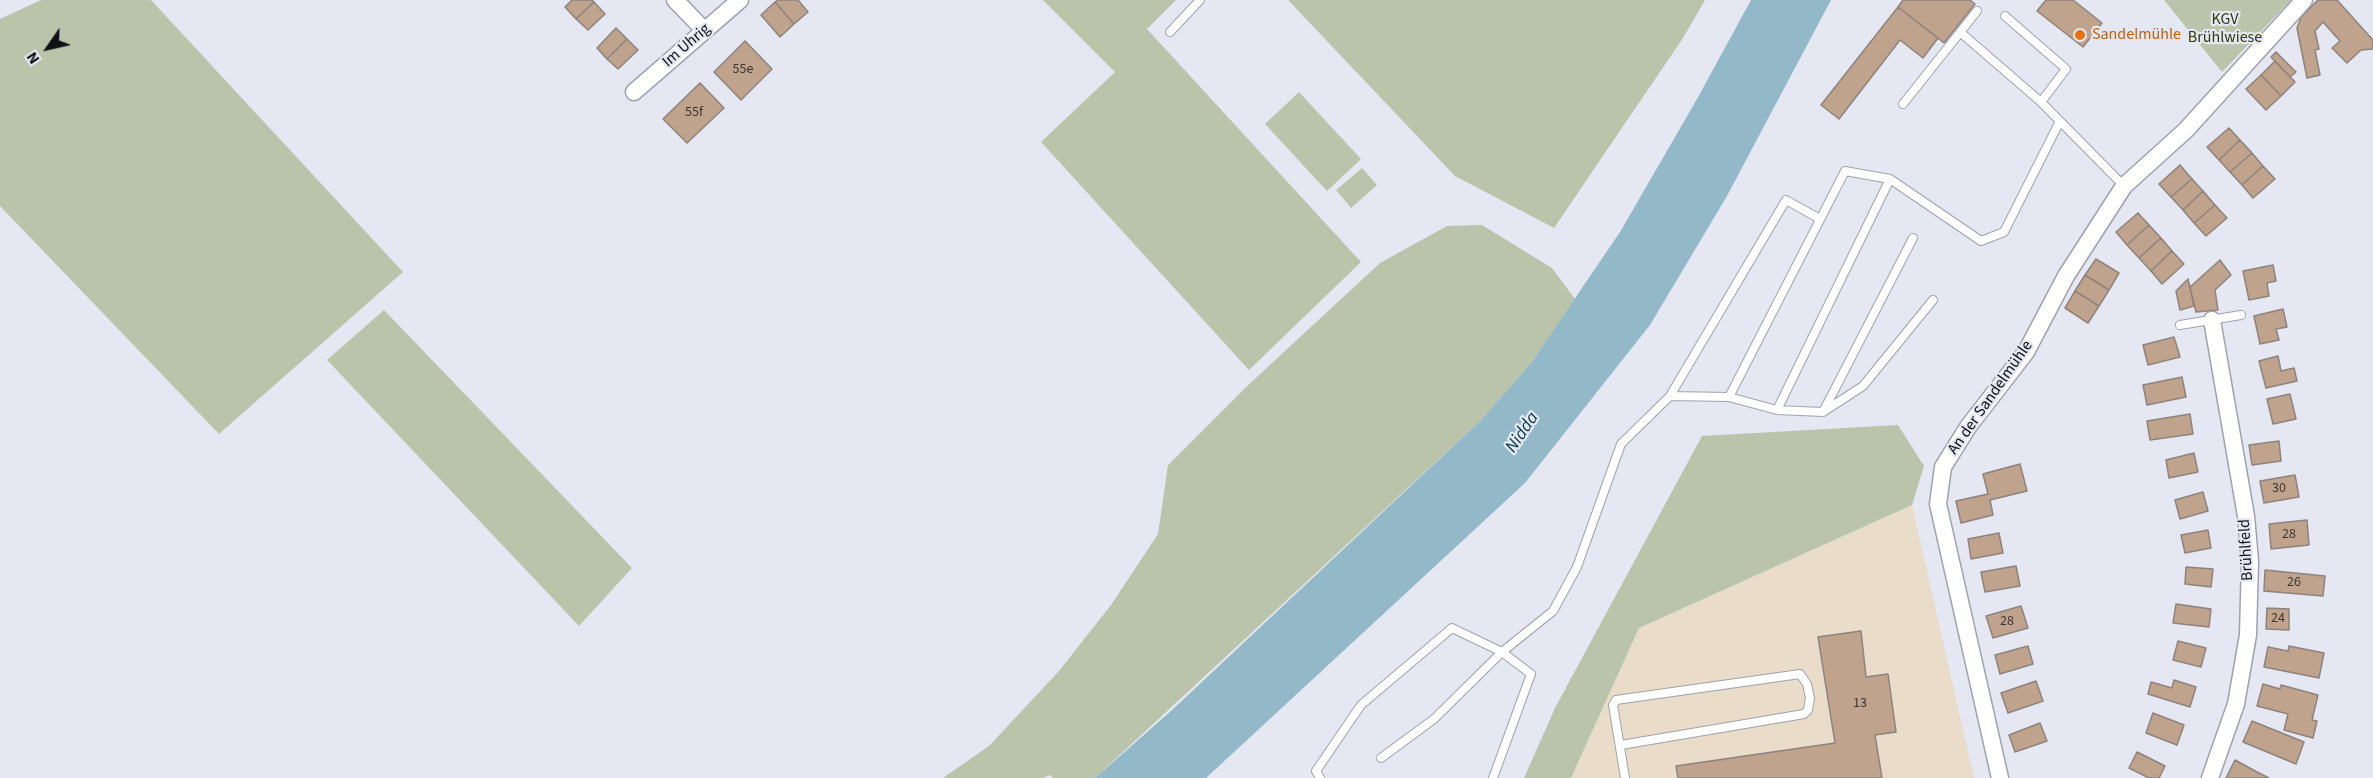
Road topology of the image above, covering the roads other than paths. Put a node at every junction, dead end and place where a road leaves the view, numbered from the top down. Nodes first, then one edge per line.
1 (675, 0) edge
2 (740, 0) edge
3 (1200, 0) edge
4 (2304, 0) edge
5 (1977, 11) dead end
6 (2005, 16) dead end
7 (705, 31) junction
8 (1170, 32) dead end
9 (1960, 32) junction
10 (634, 92) dead end
11 (2041, 102) junction
12 (1903, 104) dead end
13 (2060, 121) junction
14 (1890, 179) junction
15 (2124, 186) junction
16 (1820, 219) junction
17 (1913, 238) dead end
18 (1933, 300) dead end
19 (2241, 315) dead end
20 (2212, 320) junction
21 (2180, 325) dead end
22 (1670, 396) junction
23 (1729, 397) junction
24 (1777, 410) junction
25 (1823, 412) junction
26 (1502, 652) junction
27 (1621, 745) junction
28 (1382, 758) dead end
29 (1320, 778) edge
30 (1493, 778) edge
31 (1625, 778) edge
32 (2000, 778) edge
33 (2210, 778) edge

1 - 7 street
2 - 7 street, Im Uhrig
3 - 8 lane
4 - 15 street, An der Sandelmühle
5 - 9 lane
6 - 11 lane
7 - 10 street, Im Uhrig
9 - 11 lane
9 - 12 lane
11 - 13 lane
13 - 14 lane
13 - 15 lane
14 - 16 lane
14 - 24 lane
15 - 32 street, An der Sandelmühle
16 - 22 lane
16 - 23 lane
17 - 25 lane
18 - 25 lane
19 - 20 lane
20 - 21 lane
20 - 33 street, Brühlfeld
22 - 23 lane
22 - 26 lane
23 - 24 lane
24 - 25 lane
26 - 28 lane
26 - 29 lane
26 - 30 lane
27 - 27 lane
27 - 31 lane

